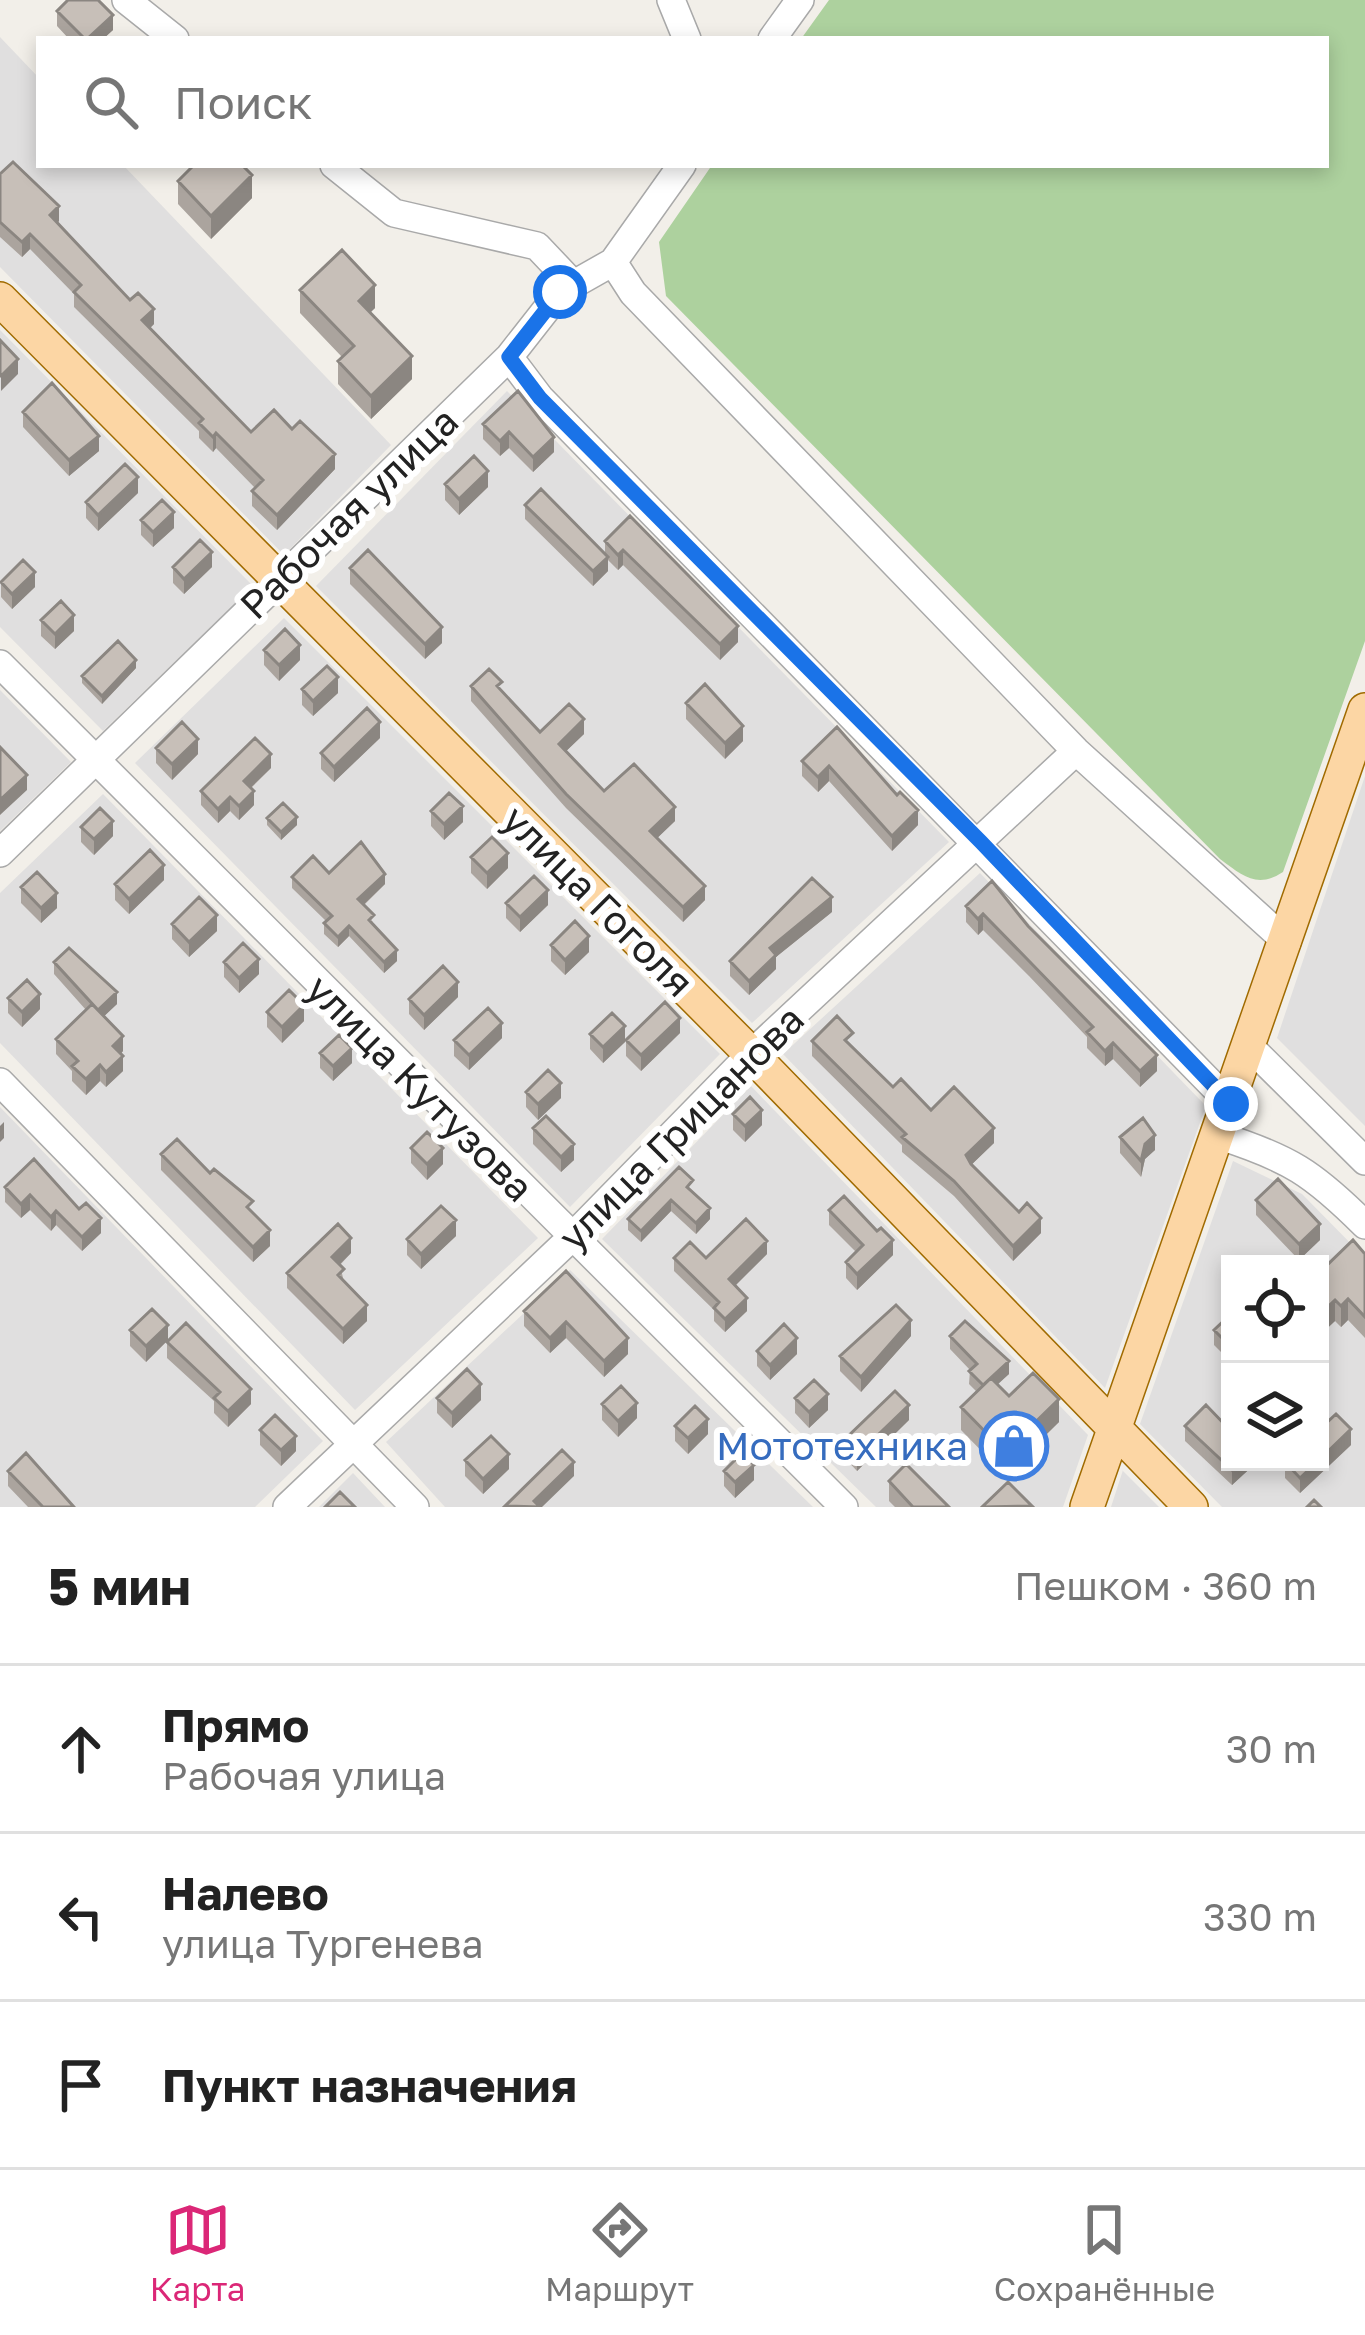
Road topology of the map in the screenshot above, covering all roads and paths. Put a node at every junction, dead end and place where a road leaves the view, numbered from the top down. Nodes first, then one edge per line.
1 (126, 0) edge
2 (671, 0) edge
3 (800, 0) edge
4 (172, 36) edge
5 (686, 36) edge
6 (774, 36) edge
7 (338, 168) edge
8 (680, 168) edge
9 (613, 262) junction
10 (573, 284) junction
11 (0, 299) edge
12 (509, 357) junction
13 (279, 583) junction
14 (0, 664) edge
15 (1362, 730) edge
16 (1076, 751) junction
17 (94, 760) junction
18 (981, 842) junction
19 (0, 853) edge
20 (1287, 942) junction
21 (1251, 1048) junction
22 (751, 1054) junction
23 (0, 1082) edge
24 (1226, 1120) junction
25 (1365, 1161) edge
26 (1365, 1225) edge
27 (570, 1239) junction
28 (1114, 1429) junction
29 (354, 1442) junction
30 (286, 1507) edge
31 (415, 1507) edge
32 (844, 1507) edge
33 (1087, 1507) edge
34 (1191, 1507) edge

1 - 4 street
2 - 5 street
3 - 6 street
7 - 10 street
8 - 9 street, Рабочая улица
9 - 10 street, Рабочая улица
9 - 16 street
10 - 12 street, Рабочая улица
11 - 13 main road, улица Гоголя
12 - 13 street, Рабочая улица
12 - 18 street
13 - 17 street, Рабочая улица
13 - 22 main road, улица Гоголя
14 - 17 street, улица Кутузова
15 - 20 main road
16 - 18 street, улица Грицанова
16 - 20 street
17 - 19 street, Рабочая улица
17 - 27 street, улица Кутузова
18 - 22 street, улица Грицанова
18 - 24 street
20 - 21 main road
21 - 24 main road
21 - 25 street
22 - 27 street, улица Грицанова
22 - 28 main road, улица Гоголя
23 - 29 street
24 - 26 street
24 - 28 main road
27 - 29 street, улица Грицанова
27 - 32 street, улица Кутузова
28 - 33 main road
28 - 34 main road, улица Гоголя
29 - 30 street, улица Грицанова
29 - 31 street

